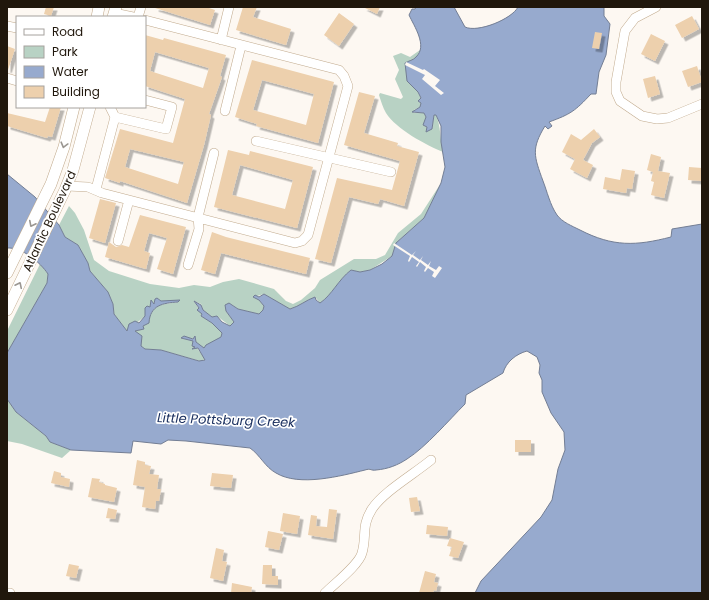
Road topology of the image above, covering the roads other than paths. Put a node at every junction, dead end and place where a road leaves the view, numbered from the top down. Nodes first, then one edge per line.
1 (229, 7) edge
2 (656, 7) edge
3 (114, 12) edge
4 (129, 16) edge
5 (146, 20) edge
6 (221, 40) junction
7 (241, 46) junction
8 (146, 100) edge
9 (702, 104) edge
10 (74, 108) edge
11 (90, 108) edge
12 (110, 108) edge
13 (225, 111) dead end
14 (114, 117) junction
15 (256, 141) dead end
16 (214, 153) dead end
17 (328, 159) junction
18 (391, 172) dead end
19 (67, 186) junction
20 (96, 189) junction
21 (129, 200) junction
22 (198, 217) junction
23 (118, 241) dead end
24 (188, 265) dead end
25 (7, 273) edge
26 (7, 310) edge
27 (431, 460) dead end
28 (325, 593) edge

1 - 6 street
2 - 9 street
3 - 4 street
5 - 6 street
6 - 7 street
7 - 13 street
7 - 17 street
8 - 14 street
10 -> 25 main road, Atlantic Boulevard
11 - 19 main road, Atlantic Boulevard
12 - 14 street
14 - 20 street
15 - 17 street
16 - 22 street
17 - 18 street
17 - 22 street
19 - 20 street
26 -> 19 main road, Atlantic Boulevard
20 - 21 street
21 - 22 street
21 - 23 street
22 - 24 street
27 - 28 street

